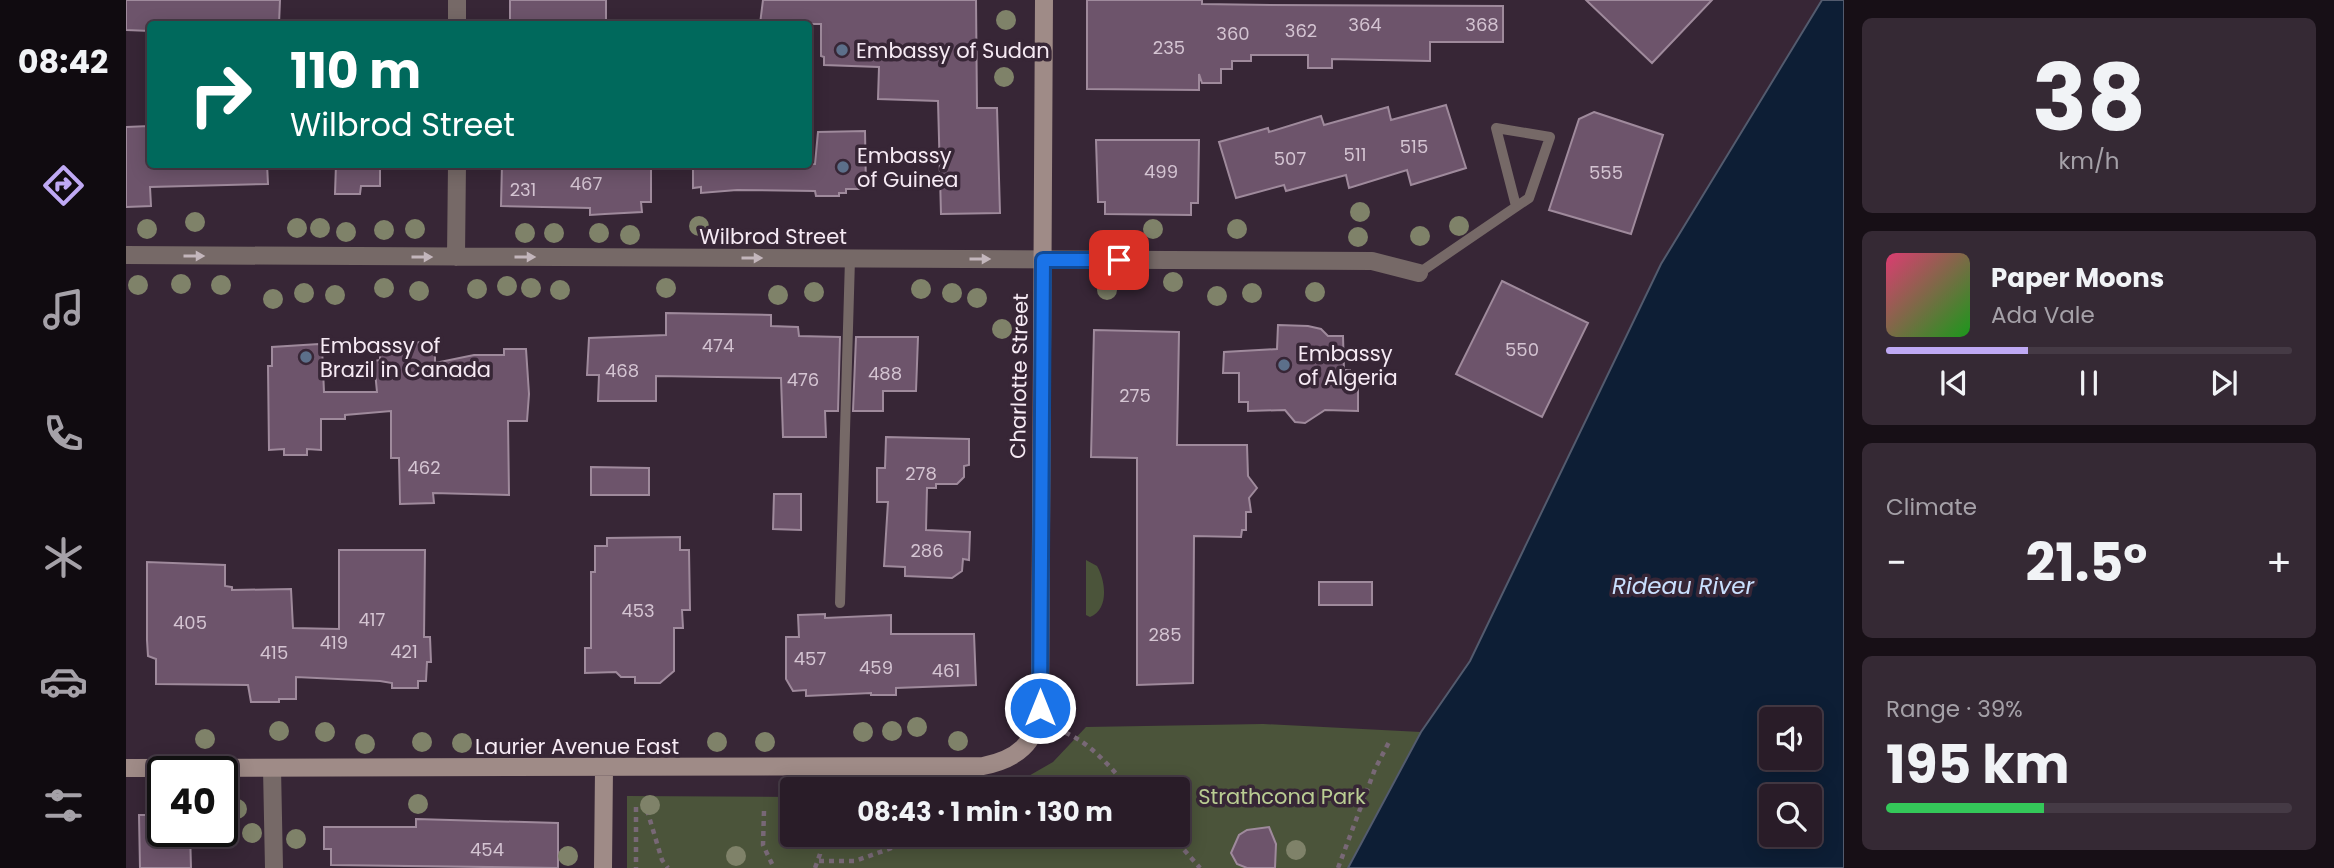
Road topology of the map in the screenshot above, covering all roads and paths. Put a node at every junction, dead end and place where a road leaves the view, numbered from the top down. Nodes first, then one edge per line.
1 (457, 0) edge
2 (1044, 0) edge
3 (457, 21) edge
4 (457, 168) edge
5 (1516, 206) junction
6 (126, 255) edge
7 (456, 257) junction
8 (850, 259) junction
9 (1043, 260) junction
10 (1419, 273) joint
11 (841, 603) dead end
12 (1076, 735) dead end
13 (1389, 742) dead end
14 (1024, 749) joint
15 (126, 768) edge
16 (272, 768) junction
17 (604, 769) junction
18 (1119, 777) edge
19 (636, 807) dead end
20 (648, 810) dead end
21 (764, 811) dead end
22 (820, 847) edge
23 (893, 847) edge
24 (1182, 847) edge
25 (819, 861) junction
26 (274, 868) edge
27 (603, 868) edge
28 (636, 868) edge
29 (668, 868) edge
30 (774, 868) edge
31 (815, 868) edge
32 (1200, 868) edge
33 (1338, 868) edge

1 - 3 street
2 - 9 street, Charlotte Street
4 - 7 street
5 - 5 lane
5 - 10 lane
6 -> 7 street, Wilbrod Street
7 -> 8 street, Wilbrod Street
8 -> 9 street, Wilbrod Street
8 - 11 lane
9 - 10 street, Wilbrod Street
9 - 14 street, Charlotte Street
12 - 18 path
13 - 33 path
14 - 17 street, Laurier Avenue East
15 - 16 street, Laurier Avenue East
16 - 17 street, Laurier Avenue East
16 - 26 street
17 - 27 street
19 - 28 path
20 - 29 path
21 - 30 path
22 - 25 path
23 - 25 path
24 - 32 path
25 - 31 path

